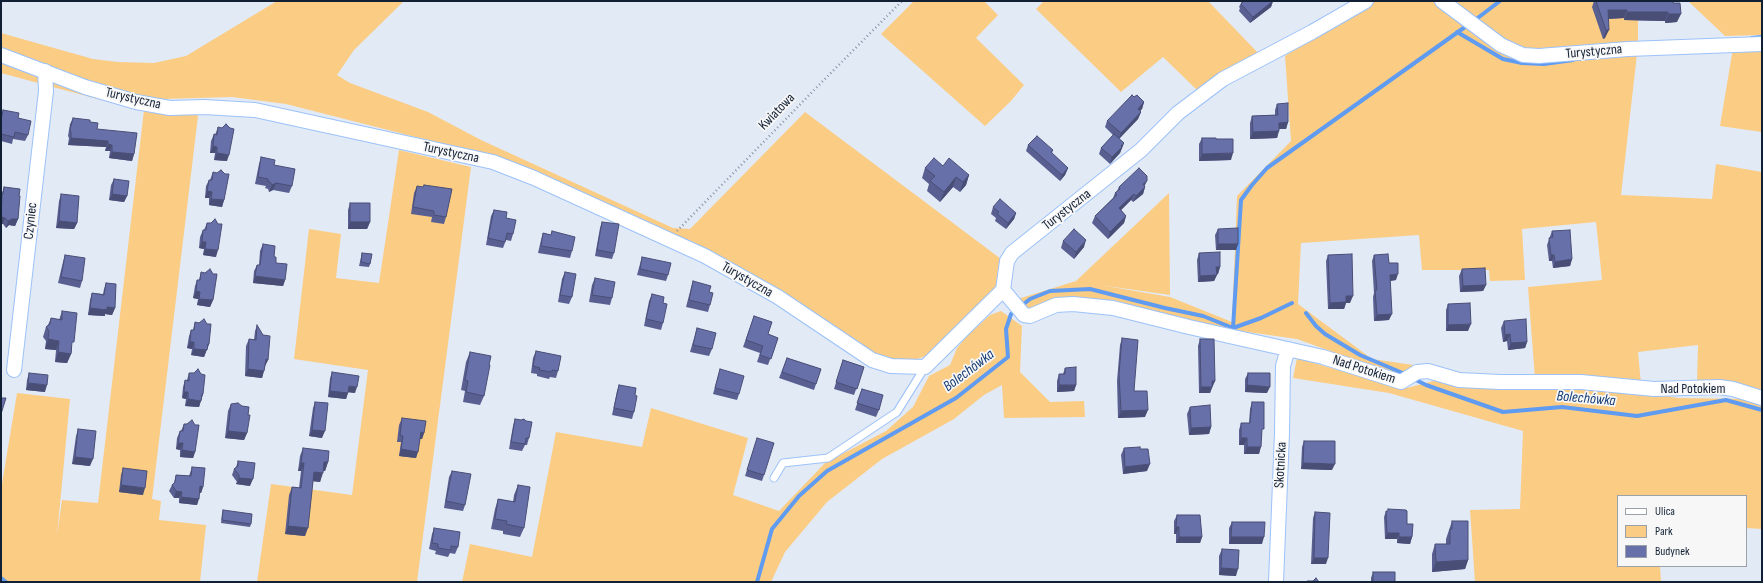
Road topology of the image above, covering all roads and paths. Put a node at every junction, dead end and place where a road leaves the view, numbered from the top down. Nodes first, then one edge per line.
1 (902, 1) edge
2 (1366, 1) edge
3 (1442, 1) edge
4 (1762, 44) edge
5 (1, 55) edge
6 (45, 72) junction
7 (669, 240) junction
8 (1007, 295) junction
9 (1288, 349) junction
10 (925, 367) junction
11 (14, 370) dead end
12 (1762, 398) edge
13 (774, 478) dead end
14 (1276, 582) edge

1 - 7 path, Kwiatowa
2 - 8 street, Turystyczna
3 - 4 street, Turystyczna
5 - 6 street, Turystyczna
6 - 7 street, Turystyczna
6 - 11 street, Czyniec
7 - 10 street, Turystyczna
8 - 9 street, Nad Potokiem
8 - 10 street
9 - 12 street, Nad Potokiem
9 - 14 street, Skotnicka
10 - 13 lane

